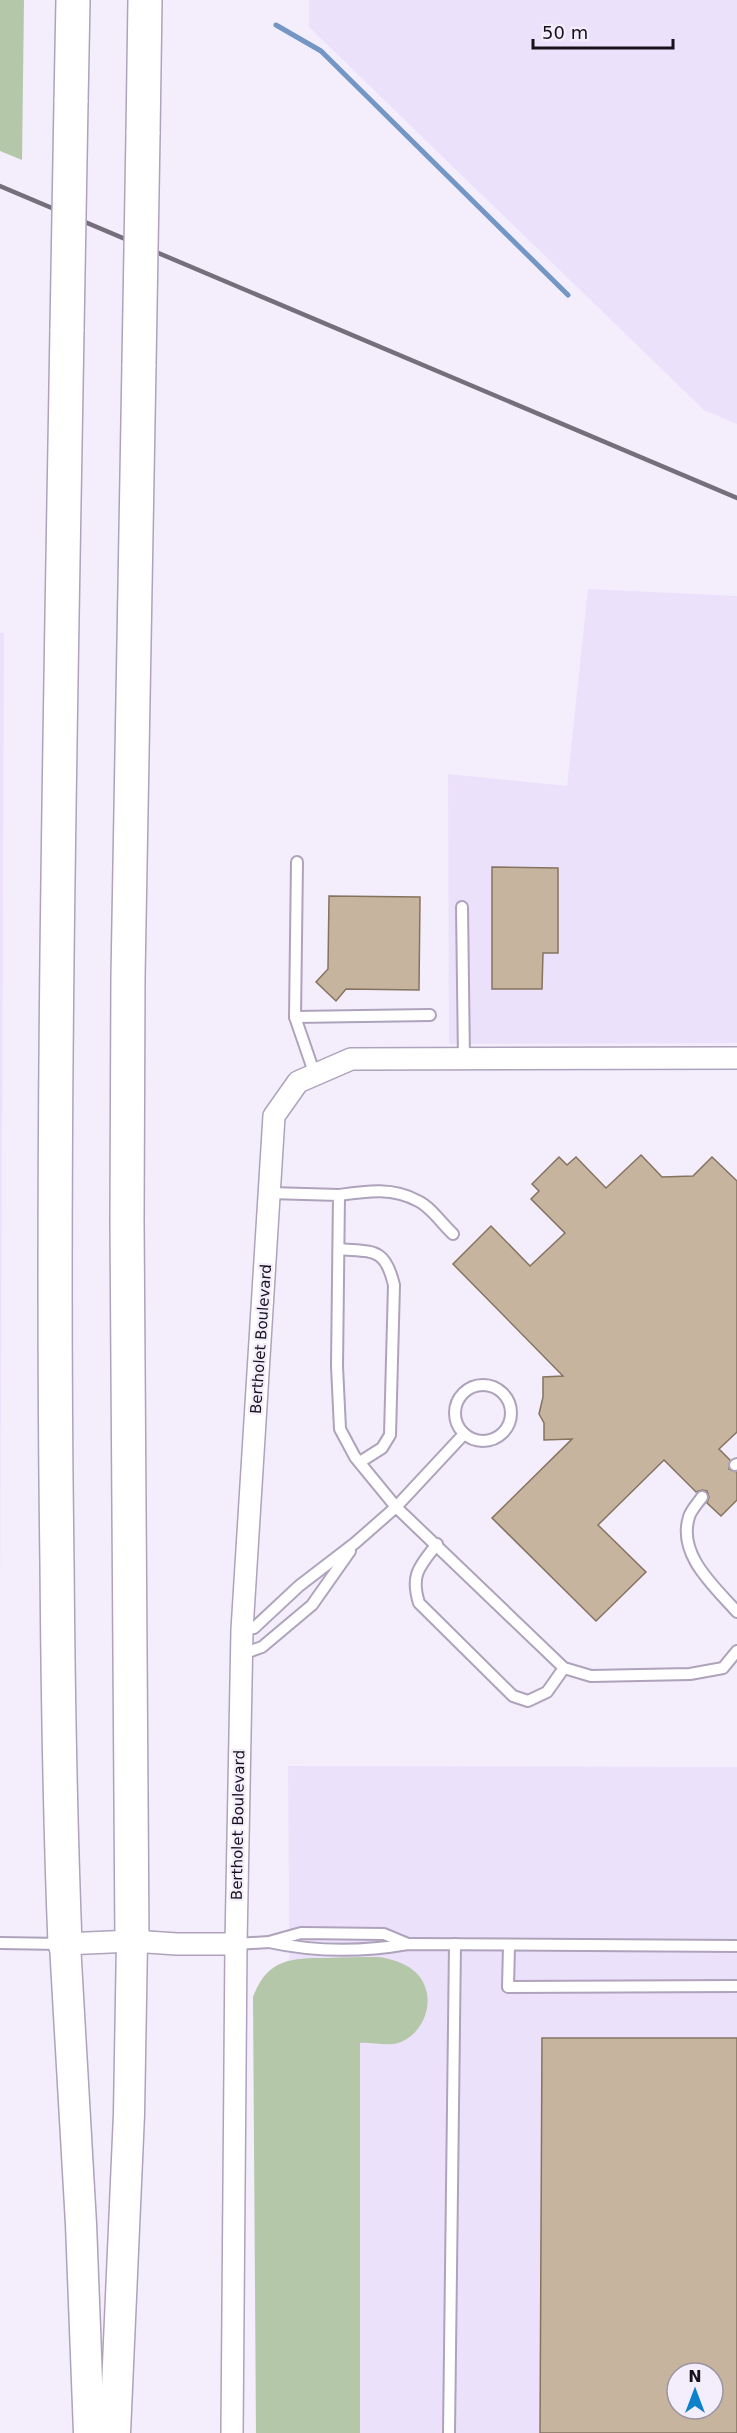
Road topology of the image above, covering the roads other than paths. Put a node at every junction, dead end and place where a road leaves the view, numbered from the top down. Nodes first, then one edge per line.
1 (73, 0) edge
2 (145, 0) edge
3 (297, 862) dead end
4 (462, 907) dead end
5 (430, 1015) dead end
6 (295, 1017) junction
7 (737, 1058) edge
8 (464, 1059) junction
9 (315, 1074) junction
10 (270, 1193) junction
11 (339, 1195) junction
12 (453, 1234) dead end
13 (339, 1249) junction
14 (464, 1434) junction
15 (360, 1462) junction
16 (702, 1497) dead end
17 (396, 1507) junction
18 (355, 1543) junction
19 (436, 1544) junction
20 (737, 1612) edge
21 (242, 1630) junction
22 (737, 1651) edge
23 (242, 1654) junction
24 (564, 1668) junction
25 (132, 1941) junction
26 (269, 1942) junction
27 (0, 1943) edge
28 (65, 1944) junction
29 (236, 1944) junction
30 (408, 1944) junction
31 (455, 1944) junction
32 (509, 1946) junction
33 (737, 1946) edge
34 (737, 1986) edge
35 (88, 2433) edge
36 (114, 2433) edge
37 (232, 2433) edge
38 (450, 2433) edge

1 - 28 highway, bridge
2 - 25 highway, bridge
3 - 6 lane
4 - 8 lane
5 - 6 lane
6 - 9 lane
7 - 8 street, Bertholet Boulevard
8 - 9 street, Bertholet Boulevard
9 - 10 street, Bertholet Boulevard
10 - 11 lane
10 - 21 street, Bertholet Boulevard
11 - 12 lane
11 - 13 lane
13 - 15 lane
13 - 15 lane
14 - 14 lane
14 - 17 lane
15 - 17 lane
16 - 20 lane
17 - 18 lane
17 - 19 lane
18 - 21 lane
18 - 23 lane
19 - 24 lane
19 - 24 lane
21 - 23 street, Bertholet Boulevard
22 - 24 lane
23 - 29 street, Bertholet Boulevard
25 - 28 street
25 - 29 street
25 - 36 main road
26 - 29 lane
26 - 30 lane
26 - 30 lane
27 - 28 lane
28 - 35 main road
29 - 37 street, Bertholet Boulevard
30 - 31 lane
31 - 32 lane
31 - 38 lane
32 - 33 lane
32 - 34 lane

